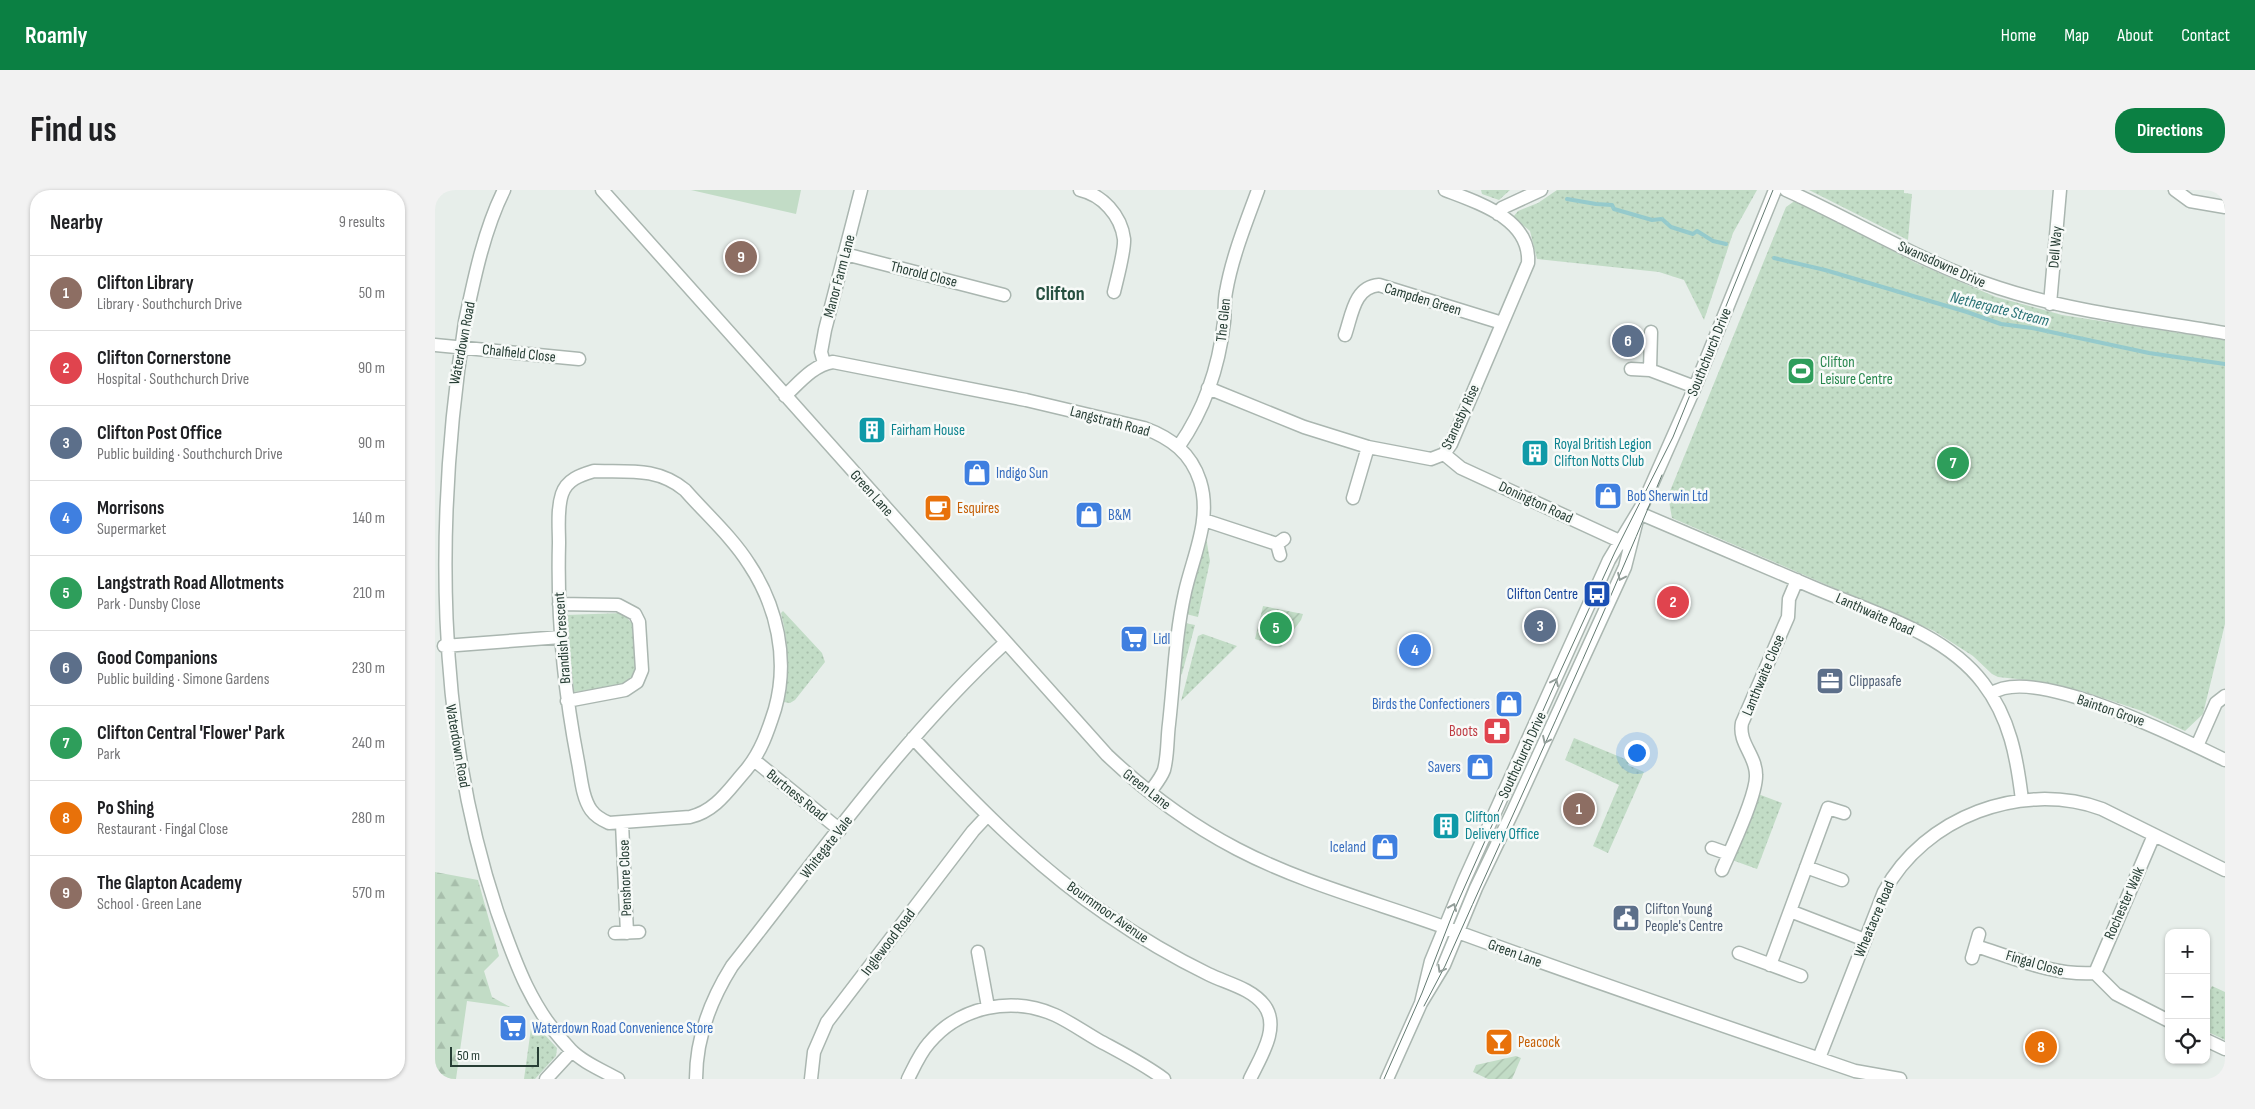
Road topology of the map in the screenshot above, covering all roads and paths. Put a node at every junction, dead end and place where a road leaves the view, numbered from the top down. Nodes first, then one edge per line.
1 (504, 190) edge
2 (602, 190) edge
3 (861, 190) edge
4 (1080, 190) edge
5 (1258, 190) edge
6 (1445, 190) edge
7 (1541, 190) edge
8 (1775, 190) edge
9 (1786, 190) edge
10 (2059, 190) edge
11 (2175, 190) edge
12 (1519, 195) edge
13 (2225, 207) edge
14 (1498, 214) junction
15 (845, 254) junction
16 (1115, 292) dead end
17 (1004, 295) dead end
18 (2049, 304) junction
19 (1502, 323) junction
20 (1651, 332) dead end
21 (2225, 332) edge
22 (1345, 335) dead end
23 (435, 345) edge
24 (460, 348) junction
25 (579, 359) dead end
26 (824, 363) junction
27 (1631, 369) dead end
28 (1650, 370) junction
29 (1695, 387) junction
30 (1208, 388) junction
31 (785, 396) junction
32 (1179, 446) junction
33 (1368, 447) junction
34 (1444, 454) junction
35 (1353, 501) dead end
36 (1639, 513) junction
37 (1203, 520) junction
38 (1625, 543) junction
39 (438, 544) edge
40 (1280, 546) dead end
41 (1797, 580) junction
42 (559, 604) junction
43 (561, 637) junction
44 (1005, 643) junction
45 (444, 646) junction
46 (1991, 694) junction
47 (2225, 696) edge
48 (567, 701) junction
49 (913, 738) junction
50 (2197, 746) junction
51 (754, 760) junction
52 (2225, 760) edge
53 (1150, 792) junction
54 (2022, 800) junction
55 (1844, 813) dead end
56 (987, 816) junction
57 (622, 823) junction
58 (840, 830) junction
59 (2153, 835) junction
60 (1712, 848) dead end
61 (1729, 854) junction
62 (1806, 867) junction
63 (1722, 870) dead end
64 (2225, 870) edge
65 (1841, 880) dead end
66 (1790, 912) junction
67 (1444, 928) junction
68 (1457, 932) junction
69 (627, 933) dead end
70 (1865, 940) junction
71 (1975, 946) dead end
72 (977, 952) dead end
73 (1739, 954) dead end
74 (1770, 965) junction
75 (2095, 973) junction
76 (1801, 976) dead end
77 (1421, 1003) junction
78 (989, 1006) junction
79 (2165, 1019) edge
80 (2210, 1042) edge
81 (2225, 1049) edge
82 (572, 1051) junction
83 (1819, 1058) junction
84 (546, 1079) edge
85 (618, 1079) edge
86 (696, 1079) edge
87 (811, 1079) edge
88 (908, 1079) edge
89 (1164, 1079) edge
90 (1250, 1079) edge
91 (1387, 1079) edge
92 (1900, 1079) edge

1 - 24 street, Waterdown Road
2 - 31 street, Green Lane
3 - 15 street, Manor Farm Lane
4 - 16 street
5 - 30 street, The Glen
6 - 14 street, Stanesby Rise
7 - 12 street
8 - 29 street, Southchurch Drive
9 - 18 street, Swansdowne Drive
10 - 18 street, Dell Way
11 - 13 street
12 - 14 street
14 - 19 street, Stanesby Rise
15 - 17 street, Thorold Close
15 - 26 street, Manor Farm Lane
18 - 21 street, Swansdowne Drive
19 - 22 street, Campden Green
19 - 34 street, Stanesby Rise
20 - 28 street
23 - 24 street, Chalfield Close
24 - 25 street, Chalfield Close
24 - 39 street, Waterdown Road
26 - 31 street
26 - 32 street, Langstrath Road
27 - 28 street
28 - 29 street
29 - 36 street, Southchurch Drive
30 - 32 street, The Glen
30 - 33 street, Stanesby Rise
31 - 44 street, Green Lane
32 - 37 street, Langstrath Road
33 - 34 street, Stanesby Rise
33 - 35 street
34 - 38 street, Donington Road
36 - 38 street, Southchurch Drive
36 - 41 street, Lanthwaite Road
37 - 40 street
37 - 53 street, Langstrath Road
67 -> 38 street, Southchurch Drive
38 -> 68 street, Southchurch Drive
39 - 45 street, Waterdown Road
41 - 46 street, Lanthwaite Road
41 - 61 street, Lanthwaite Close
42 - 43 street, Brandish Crescent
42 - 48 street
42 - 51 street, Brandish Crescent
43 - 45 street
43 - 48 street, Brandish Crescent
44 - 49 street, Whitegate Vale
44 - 53 street, Green Lane
45 - 82 street, Waterdown Road
46 - 50 street, Bainton Grove
46 - 54 street, Lanthwaite Road
47 - 50 street
48 - 57 street, Brandish Crescent
49 - 56 street, Bournmoor Avenue
49 - 58 street, Whitegate Vale
50 - 52 street, Bainton Grove
51 - 57 street, Brandish Crescent
51 - 58 street, Burtness Road
53 - 67 street, Green Lane
54 - 59 street, Wheatacre Road
54 - 70 street, Wheatacre Road
55 - 62 street
56 - 87 street, Inglewood Road
56 - 90 street, Bournmoor Avenue
57 - 69 street, Penshore Close
58 - 86 street, Whitegate Vale
59 - 64 street, Wheatacre Road
59 - 75 street, Rochester Walk
60 - 61 street
61 - 63 street, Lanthwaite Close
62 - 65 street
62 - 66 street
66 - 70 street
66 - 74 street
67 - 68 street, Green Lane
67 - 77 street, Southchurch Drive
68 -> 77 street, Southchurch Drive
68 - 83 street, Green Lane
70 - 83 street, Wheatacre Road
71 - 75 street, Fingal Close
72 - 78 street
73 - 74 street
74 - 76 street
75 - 79 street
77 - 91 street, Southchurch Drive
78 - 88 street
78 - 89 street
80 - 81 street
82 - 84 street
82 - 85 street, Waterdown Road
83 - 92 street, Green Lane

